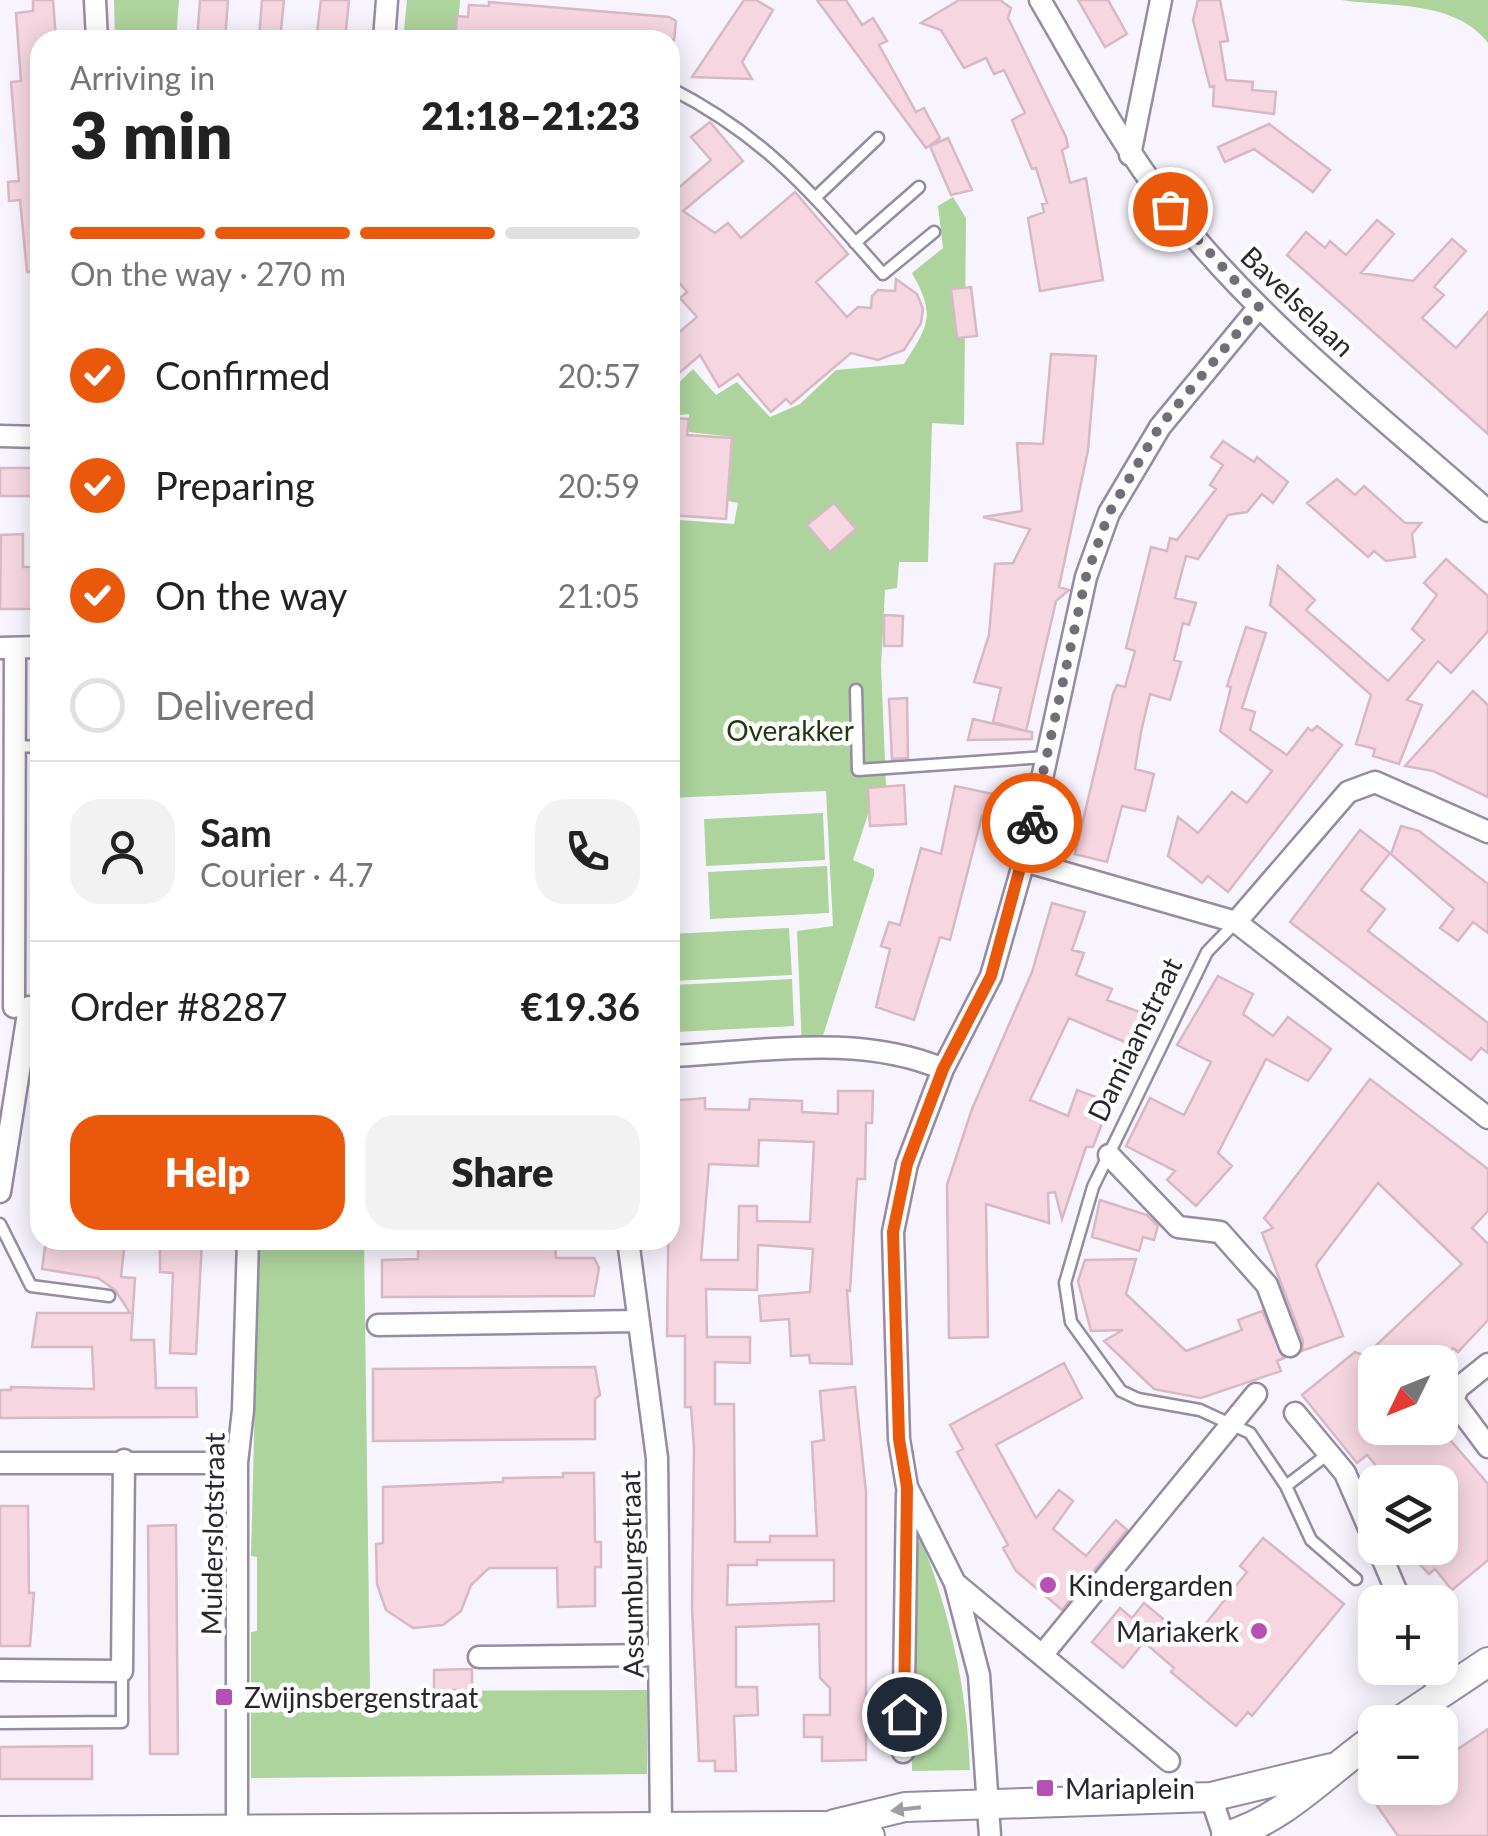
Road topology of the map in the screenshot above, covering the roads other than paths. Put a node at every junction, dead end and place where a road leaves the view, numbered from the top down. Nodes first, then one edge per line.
1 (95, 0) edge
2 (387, 0) edge
3 (1040, 0) edge
4 (1161, 0) edge
5 (96, 30) edge
6 (385, 30) edge
7 (680, 93) edge
8 (878, 138) dead end
9 (1130, 155) junction
10 (919, 188) dead end
11 (816, 198) junction
12 (934, 232) dead end
13 (855, 242) junction
14 (1259, 307) junction
15 (0, 436) edge
16 (30, 437) edge
17 (1488, 510) edge
18 (8, 648) edge
19 (856, 690) dead end
20 (16, 746) junction
21 (30, 747) edge
22 (1046, 757) junction
23 (1488, 832) edge
24 (1024, 861) junction
25 (1236, 922) junction
26 (21, 1007) edge
27 (680, 1056) edge
28 (943, 1069) junction
29 (1488, 1118) edge
30 (1109, 1156) junction
31 (0, 1192) edge
32 (0, 1224) edge
33 (248, 1250) edge
34 (629, 1250) edge
35 (110, 1296) dead end
36 (637, 1321) junction
37 (378, 1325) dead end
38 (1290, 1346) dead end
39 (1488, 1364) edge
40 (1256, 1394) dead end
41 (1295, 1413) dead end
42 (1230, 1425) junction
43 (1488, 1447) edge
44 (1329, 1454) junction
45 (124, 1460) junction
46 (0, 1462) edge
47 (237, 1464) junction
48 (1286, 1486) junction
49 (907, 1487) junction
50 (1358, 1502) edge
51 (1356, 1580) dead end
52 (954, 1582) junction
53 (1043, 1654) junction
54 (659, 1655) junction
55 (480, 1657) dead end
56 (1488, 1662) edge
57 (0, 1670) edge
58 (122, 1671) junction
59 (1458, 1672) edge
60 (1431, 1685) edge
61 (1413, 1705) edge
62 (0, 1723) edge
63 (1358, 1750) edge
64 (903, 1752) dead end
65 (1169, 1761) dead end
66 (1331, 1768) junction
67 (1211, 1797) junction
68 (990, 1804) junction
69 (823, 1826) junction
70 (661, 1828) junction
71 (237, 1830) junction
72 (787, 1831) edge
73 (0, 1832) edge
74 (547, 1832) edge
75 (334, 1833) edge
76 (870, 1836) edge
77 (990, 1836) edge
78 (1225, 1836) edge

1 - 5 street
2 - 6 street
3 - 9 street, Bavelselaan
4 - 9 street
7 - 11 lane
8 - 11 lane
9 - 14 street, Bavelselaan
10 - 13 lane
11 - 13 lane
12 - 13 lane
14 - 17 street, Bavelselaan
14 - 22 street
15 - 16 street
18 - 20 street
19 - 22 lane
20 - 21 lane
20 - 26 street
22 - 24 street
23 - 25 street
24 - 25 street
24 - 28 street
25 - 29 street
25 - 30 lane, Damiaanstraat
26 - 31 street
27 - 28 street
28 - 49 street
30 - 38 street, Damiaanstraat
30 - 42 lane
32 - 35 lane
33 - 47 street, Muiderslotstraat
34 - 36 street, Assumburgstraat
36 - 37 street
36 - 54 street, Assumburgstraat
39 - 43 street
40 - 42 street
41 - 44 street
42 - 48 lane
42 - 53 street
44 - 48 lane
44 - 50 street
45 - 46 street
45 - 47 street
45 - 58 street
47 - 71 street, Muiderslotstraat
48 - 51 lane
49 - 52 street
49 - 64 street
52 - 53 street
52 - 68 street
53 - 65 street
54 - 55 street
54 - 70 street, Assumburgstraat
56 - 59 street
57 - 58 street
58 - 62 lane
60 - 61 street
63 - 66 street
66 - 67 street
66 - 78 street
67 - 68 street
67 - 78 street
68 -> 69 street
68 - 77 street
69 - 72 street
69 - 76 street
70 - 72 street
70 - 74 street
71 - 73 street
71 - 75 street
74 - 75 street

